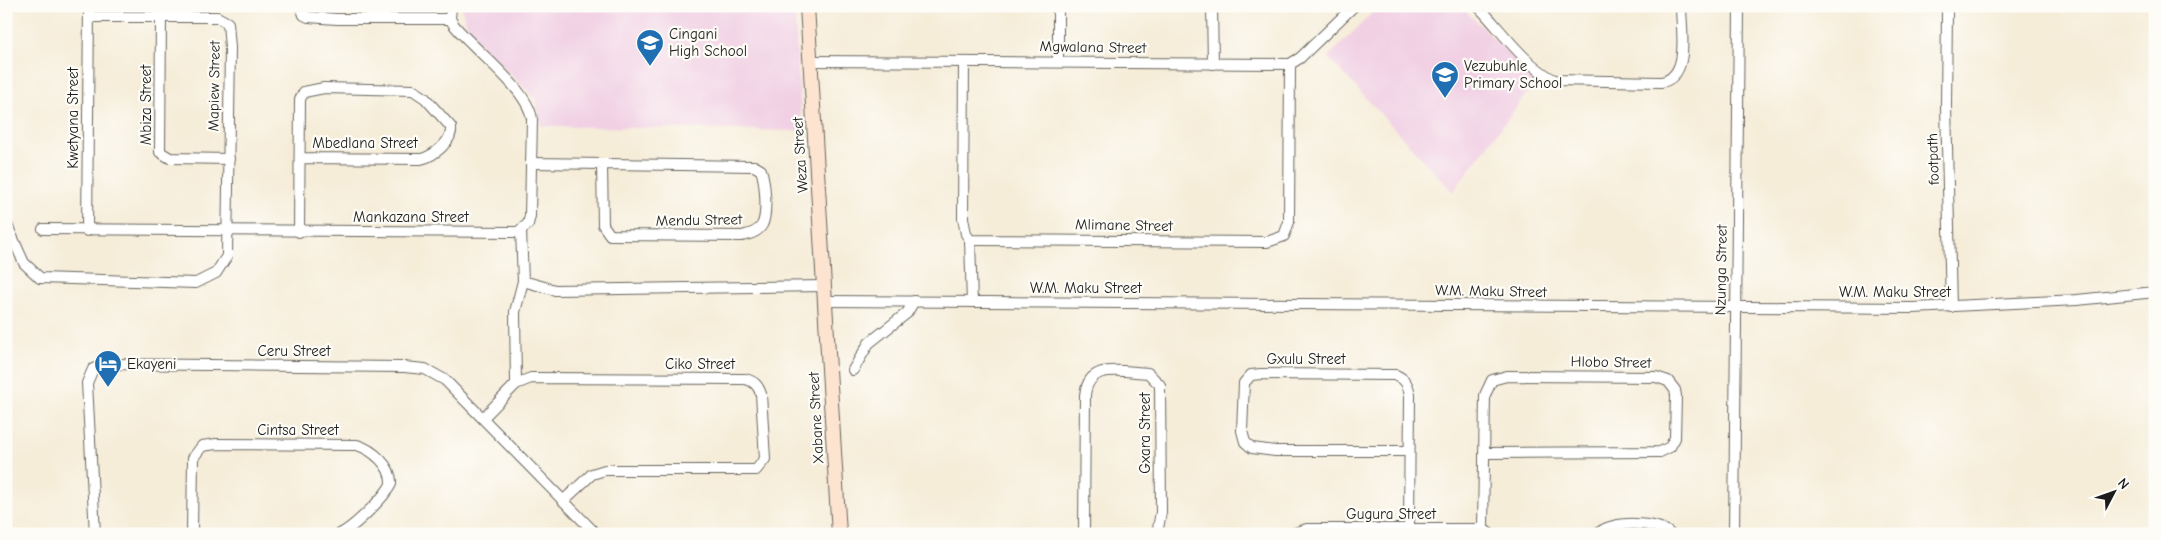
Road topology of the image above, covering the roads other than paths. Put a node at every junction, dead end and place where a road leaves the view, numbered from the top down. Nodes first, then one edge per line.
1 (301, 6) edge
2 (371, 6) edge
3 (451, 6) edge
4 (807, 6) edge
5 (1058, 6) edge
6 (1212, 6) edge
7 (1354, 6) edge
8 (1478, 6) edge
9 (1681, 6) edge
10 (1739, 6) edge
11 (1947, 10) dead end
12 (89, 12) edge
13 (160, 17) junction
14 (371, 18) junction
15 (450, 19) junction
16 (810, 61) junction
17 (964, 62) junction
18 (1058, 62) junction
19 (1213, 64) junction
20 (1290, 64) junction
21 (300, 158) junction
22 (228, 159) junction
23 (531, 163) junction
24 (602, 164) junction
25 (6, 222) edge
26 (43, 229) dead end
27 (86, 230) junction
28 (521, 230) junction
29 (229, 231) junction
30 (299, 232) junction
31 (970, 240) junction
32 (523, 281) junction
33 (824, 286) junction
34 (2155, 292) edge
35 (825, 301) junction
36 (914, 301) junction
37 (972, 302) junction
38 (1736, 307) junction
39 (1952, 307) junction
40 (853, 370) dead end
41 (516, 384) junction
42 (483, 418) junction
43 (1409, 451) junction
44 (1484, 453) junction
45 (563, 501) junction
46 (1409, 528) junction
47 (1487, 532) edge
48 (96, 534) edge
49 (192, 534) edge
50 (340, 534) edge
51 (596, 534) edge
52 (839, 534) edge
53 (1084, 534) edge
54 (1157, 534) edge
55 (1292, 534) edge
56 (1598, 534) edge
57 (1670, 534) edge
58 (1734, 534) edge

1 - 14 street
2 - 14 street
3 - 15 street
4 - 16 street, Weza Street
5 - 18 street
6 - 19 street
7 - 20 street
8 - 9 street
10 - 38 street, Nzunga Street
11 - 39 street, footpath
12 - 13 street, Mapiew Street
12 - 27 street, Kwetyana Street
13 - 22 street, Mbiza Street
13 - 22 street, Mapiew Street
14 - 15 street
15 - 23 street
16 - 17 street, Mgwalana Street
16 - 33 street, Weza Street
17 - 18 street, Mgwalana Street
17 - 31 street
18 - 19 street, Mgwalana Street
19 - 20 street, Mgwalana Street
20 - 31 street, Mlimane Street
21 - 21 street, Mbedlana Street
21 - 30 street, Mbedlana Street
22 - 29 street, Mapiew Street
23 - 24 street, Mendu Street
23 - 28 street
24 - 24 street, Mendu Street
25 - 29 street, Mapiew Street
26 - 27 street, Mankazana Street
27 - 29 street, Mankazana Street
28 - 30 street, Mankazana Street
28 - 32 street
29 - 30 street, Mankazana Street
31 - 37 street
32 - 33 street
32 - 41 street
33 - 35 street, Weza Street
34 - 39 street, W.M. Maku Street
35 - 36 street, W.M. Maku Street
35 - 52 street, Xabane Street
36 - 37 street, W.M. Maku Street
36 - 40 street
37 - 38 street, W.M. Maku Street
38 - 39 street, W.M. Maku Street
38 - 58 street, Nzunga Street
41 - 42 street, Ciko Street
41 - 45 street, Ciko Street
42 - 45 street, Ceru Street
42 - 48 street, Ceru Street
43 - 43 street, Gxulu Street
43 - 46 street, Gxulu Street
44 - 44 street, Hlobo Street
44 - 47 street, Hlobo Street
45 - 51 street, Ceru Street
46 - 47 street, Gugura Street
46 - 55 street, Gugura Street
49 - 50 street, Cintsa Street
53 - 54 street, Gxara Street
56 - 57 street

